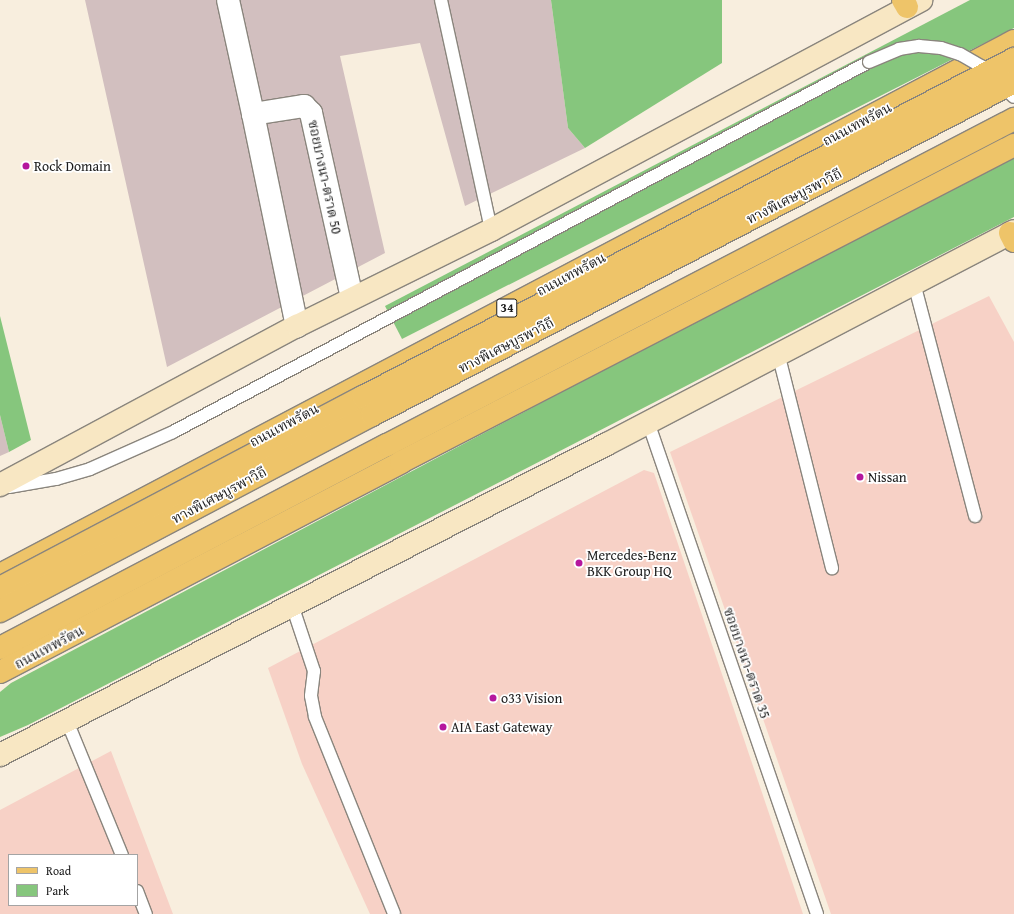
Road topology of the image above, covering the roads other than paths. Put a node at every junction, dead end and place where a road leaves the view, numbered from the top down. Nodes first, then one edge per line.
1 (228, 0) edge
2 (441, 0) edge
3 (910, 2) edge
4 (1014, 41) edge
5 (1014, 59) edge
6 (1014, 82) edge
7 (1014, 97) edge
8 (253, 114) junction
9 (1014, 119) edge
10 (1014, 145) edge
11 (490, 230) junction
12 (1013, 235) edge
13 (914, 283) junction
14 (352, 298) junction
15 (297, 326) junction
16 (778, 353) junction
17 (648, 422) junction
18 (0, 485) edge
19 (0, 489) edge
20 (975, 516) dead end
21 (832, 568) dead end
22 (0, 575) edge
23 (0, 588) edge
24 (292, 605) junction
25 (0, 611) edge
26 (3, 666) edge
27 (67, 720) junction
28 (0, 755) edge
29 (122, 854) edge
30 (138, 894) edge
31 (146, 914) edge
32 (394, 914) edge
33 (817, 914) edge

1 - 8 street
2 - 11 lane
3 - 11 main road
4 - 22 highway, ถนนเทพรัตน / 34
5 - 23 highway, bridge
6 - 25 highway, ทางพิเศษบูรพาวิถี, bridge
7 - 19 lane, bridge
8 - 14 street, ซอยบางนา-ตราด 50
8 - 15 street
9 - 26 highway
10 - 26 highway, ถนนเทพรัตน
11 - 14 main road
12 - 13 main road
13 - 16 main road
13 - 20 lane
14 - 15 main road
15 - 18 main road
16 - 17 main road
16 - 21 lane
17 - 24 main road
17 - 33 lane, ซอยบางนา-ตราด 35
24 - 27 main road
24 - 32 lane
27 - 28 main road
27 - 29 lane
30 - 31 lane

